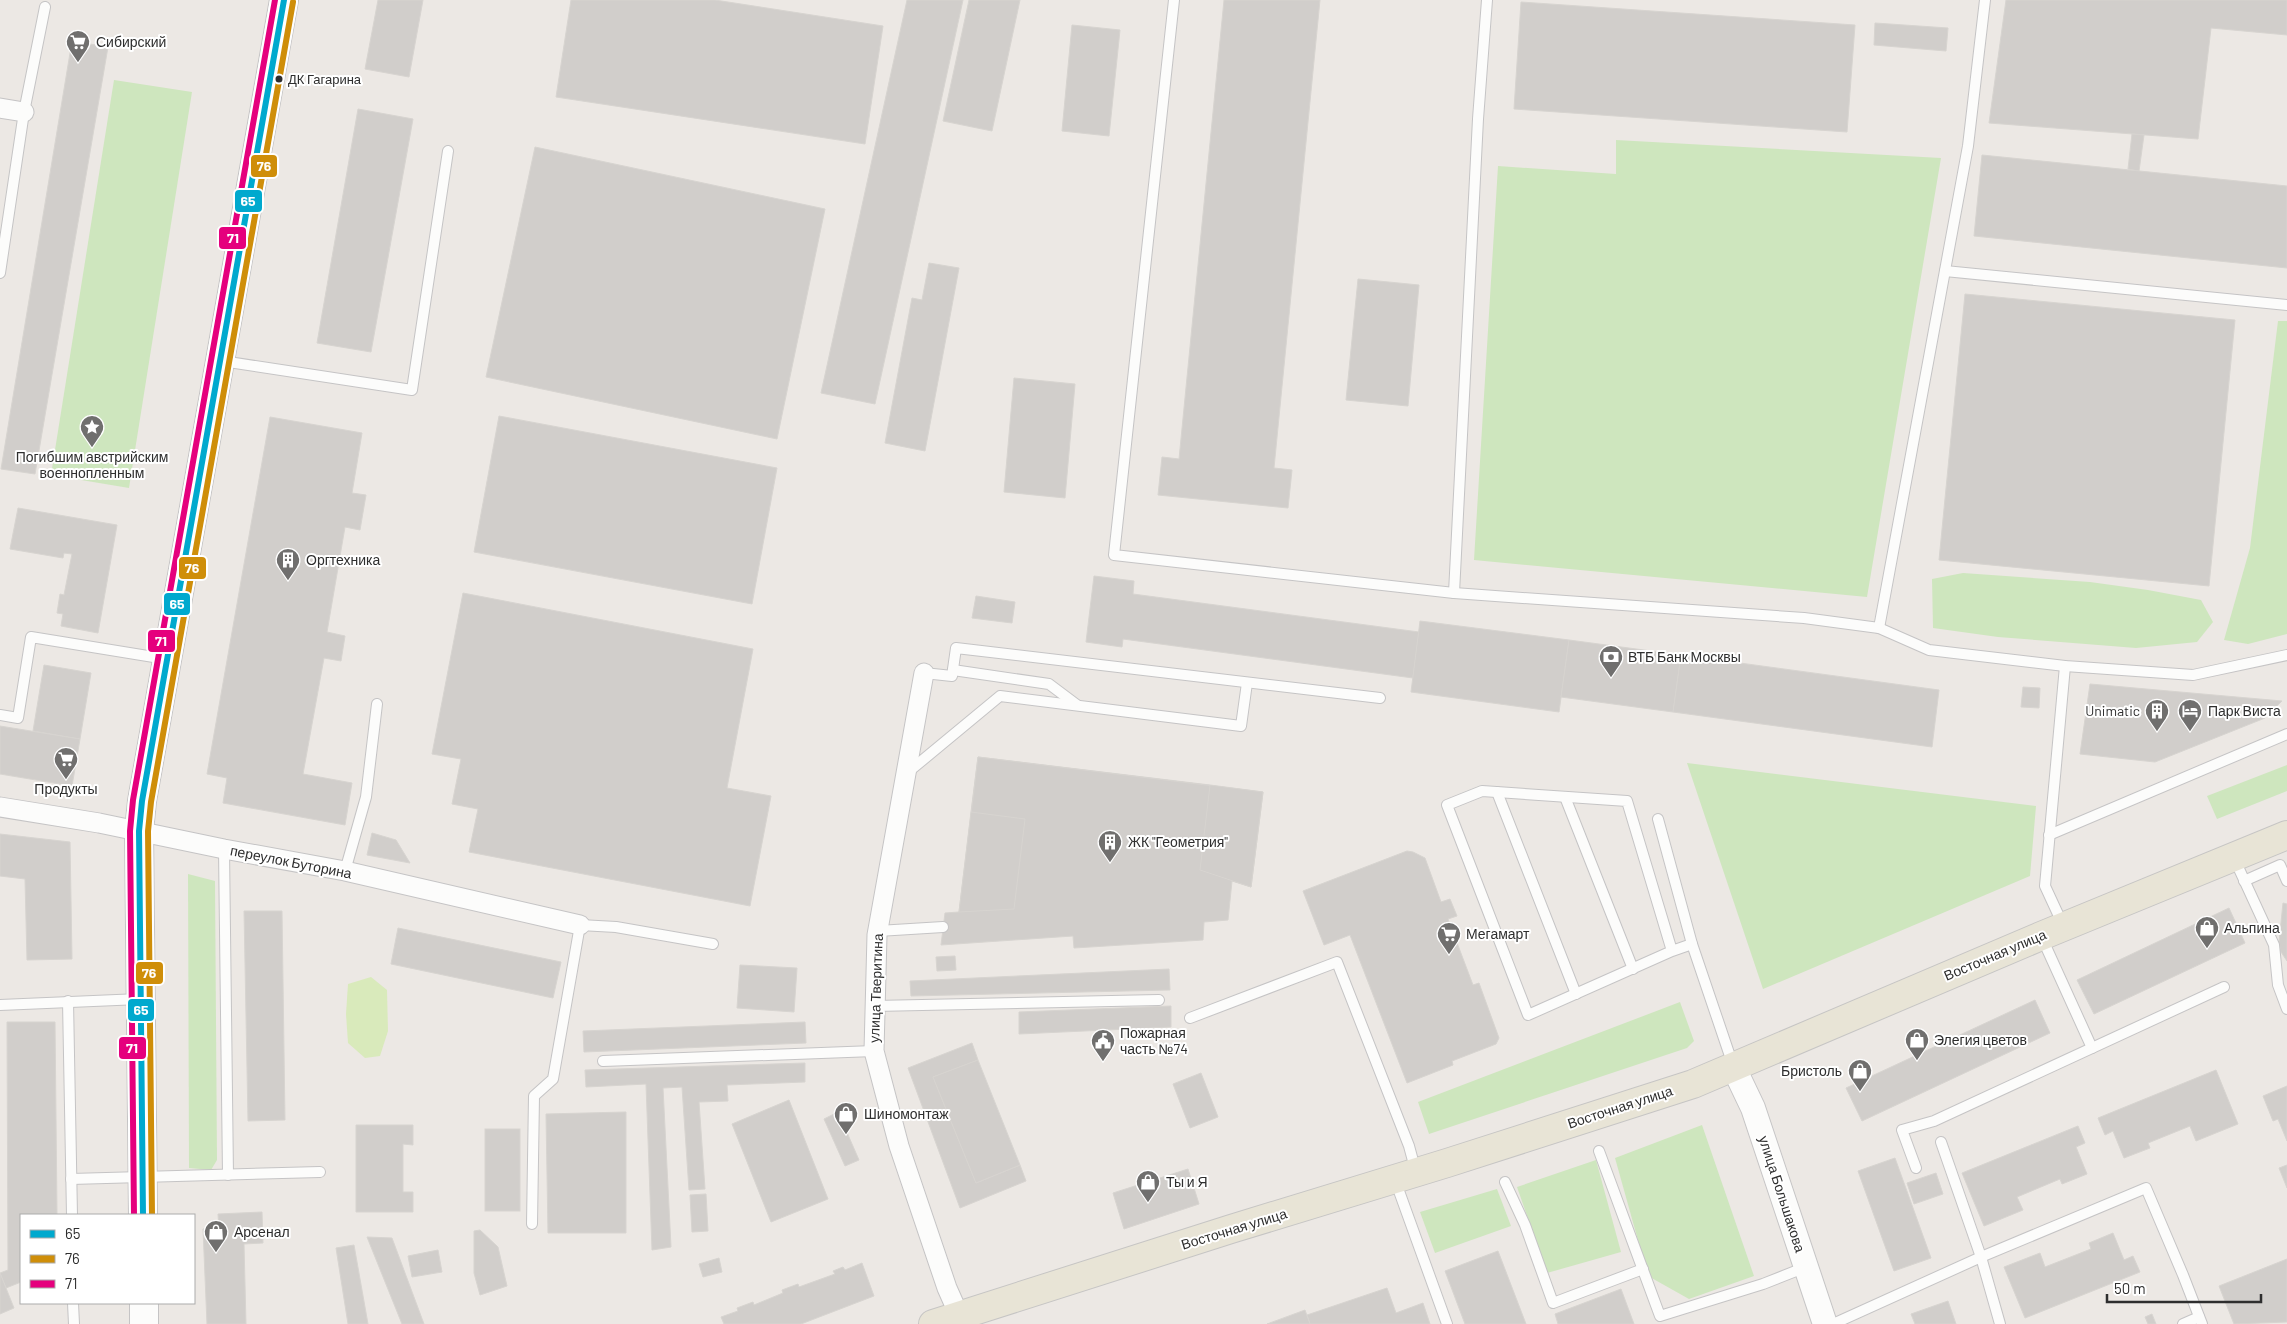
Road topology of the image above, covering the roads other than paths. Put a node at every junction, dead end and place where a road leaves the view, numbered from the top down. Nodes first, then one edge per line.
1 (284, 0) edge
2 (1174, 0) edge
3 (1487, 0) edge
4 (1985, 0) edge
5 (45, 7) dead end
6 (0, 108) edge
7 (24, 112) junction
8 (448, 151) dead end
9 (3, 241) edge
10 (1946, 271) junction
11 (0, 274) edge
12 (2287, 305) edge
13 (221, 361) junction
14 (1454, 593) junction
15 (1879, 628) junction
16 (2287, 655) edge
17 (167, 659) junction
18 (2065, 666) junction
19 (953, 670) junction
20 (924, 672) joint
21 (1247, 683) junction
22 (1380, 698) dead end
23 (377, 704) dead end
24 (1078, 706) junction
25 (0, 715) edge
26 (2287, 734) edge
27 (905, 774) junction
28 (1497, 792) junction
29 (1565, 797) junction
30 (0, 807) edge
31 (1658, 819) dead end
32 (139, 831) junction
33 (2049, 835) junction
34 (2287, 836) edge
35 (224, 849) junction
36 (2239, 869) junction
37 (345, 871) junction
38 (2287, 881) edge
39 (580, 925) junction
40 (943, 927) dead end
41 (878, 931) junction
42 (2053, 931) junction
43 (713, 944) dead end
44 (1692, 944) junction
45 (1672, 951) junction
46 (1633, 969) junction
47 (2224, 988) dead end
48 (1576, 994) junction
49 (141, 999) junction
50 (1159, 1000) dead end
51 (68, 1001) junction
52 (0, 1004) edge
53 (874, 1006) junction
54 (2287, 1009) edge
55 (1190, 1018) dead end
56 (2092, 1048) junction
57 (874, 1051) junction
58 (603, 1061) dead end
59 (1733, 1066) junction
60 (1941, 1142) dead end
61 (1599, 1151) dead end
62 (1916, 1168) dead end
63 (320, 1172) dead end
64 (228, 1175) junction
65 (143, 1176) junction
66 (1406, 1176) junction
67 (71, 1179) junction
68 (1505, 1182) dead end
69 (72, 1214) edge
70 (143, 1214) edge
71 (532, 1224) dead end
72 (1981, 1257) junction
73 (1806, 1267) junction
74 (1643, 1269) junction
75 (73, 1304) edge
76 (144, 1304) edge
77 (960, 1320) edge
78 (2200, 1321) edge
79 (74, 1324) edge
80 (144, 1324) edge
81 (932, 1324) edge
82 (1447, 1324) edge
83 (1825, 1324) edge
84 (1832, 1324) edge
85 (2000, 1324) edge
86 (2183, 1324) edge

1 - 13 main road
2 - 14 lane
3 - 14 lane
4 - 10 lane
5 - 7 lane
6 - 7 street
7 - 9 lane
8 - 13 lane
9 - 11 lane
10 - 12 lane
10 - 15 lane
13 - 17 main road
14 - 15 lane
15 - 18 lane
16 - 18 lane
17 - 25 lane
17 - 32 main road
18 - 33 lane
19 - 20 lane
19 - 21 lane
19 - 24 lane
20 - 27 street, улица Тверитина
21 - 22 lane
21 - 24 lane
23 - 37 lane
24 - 27 lane
26 - 33 lane
27 - 41 street, улица Тверитина
28 - 29 lane
28 - 48 lane
28 - 48 lane
29 - 45 lane
29 - 46 lane
30 - 32 street, переулок Буторина
31 - 44 lane
32 - 35 street, переулок Буторина
32 - 49 main road
33 - 42 lane
34 - 36 main road, Восточная улица
35 - 37 street, переулок Буторина
35 - 64 lane
36 - 38 lane
36 - 42 main road, Восточная улица
36 - 54 lane
37 - 39 street, переулок Буторина
39 - 43 lane
39 - 71 lane
40 - 41 lane
41 - 53 street, улица Тверитина
42 - 56 lane
42 - 59 main road, Восточная улица
44 - 45 lane
44 - 59 lane
45 - 46 lane
46 - 48 lane
47 - 56 lane
49 - 51 lane
49 - 65 main road
50 - 53 lane
51 - 52 lane
51 - 67 lane
53 - 57 street, улица Тверитина
55 - 66 lane
56 - 62 lane
57 - 58 lane
57 - 77 street, улица Тверитина
59 - 66 main road, Восточная улица
59 - 73 street, улица Большакова
60 - 72 lane
61 - 74 lane
63 - 64 lane
64 - 65 lane
65 - 67 lane
65 - 70 main road
66 - 77 main road, Восточная улица
66 - 82 lane
67 - 69 lane
68 - 74 lane
72 - 78 lane
72 - 84 lane
72 - 85 lane
73 - 74 lane
73 - 83 street, улица Большакова
75 - 79 lane
76 - 80 main road
77 - 81 main road, Восточная улица
78 - 86 lane

